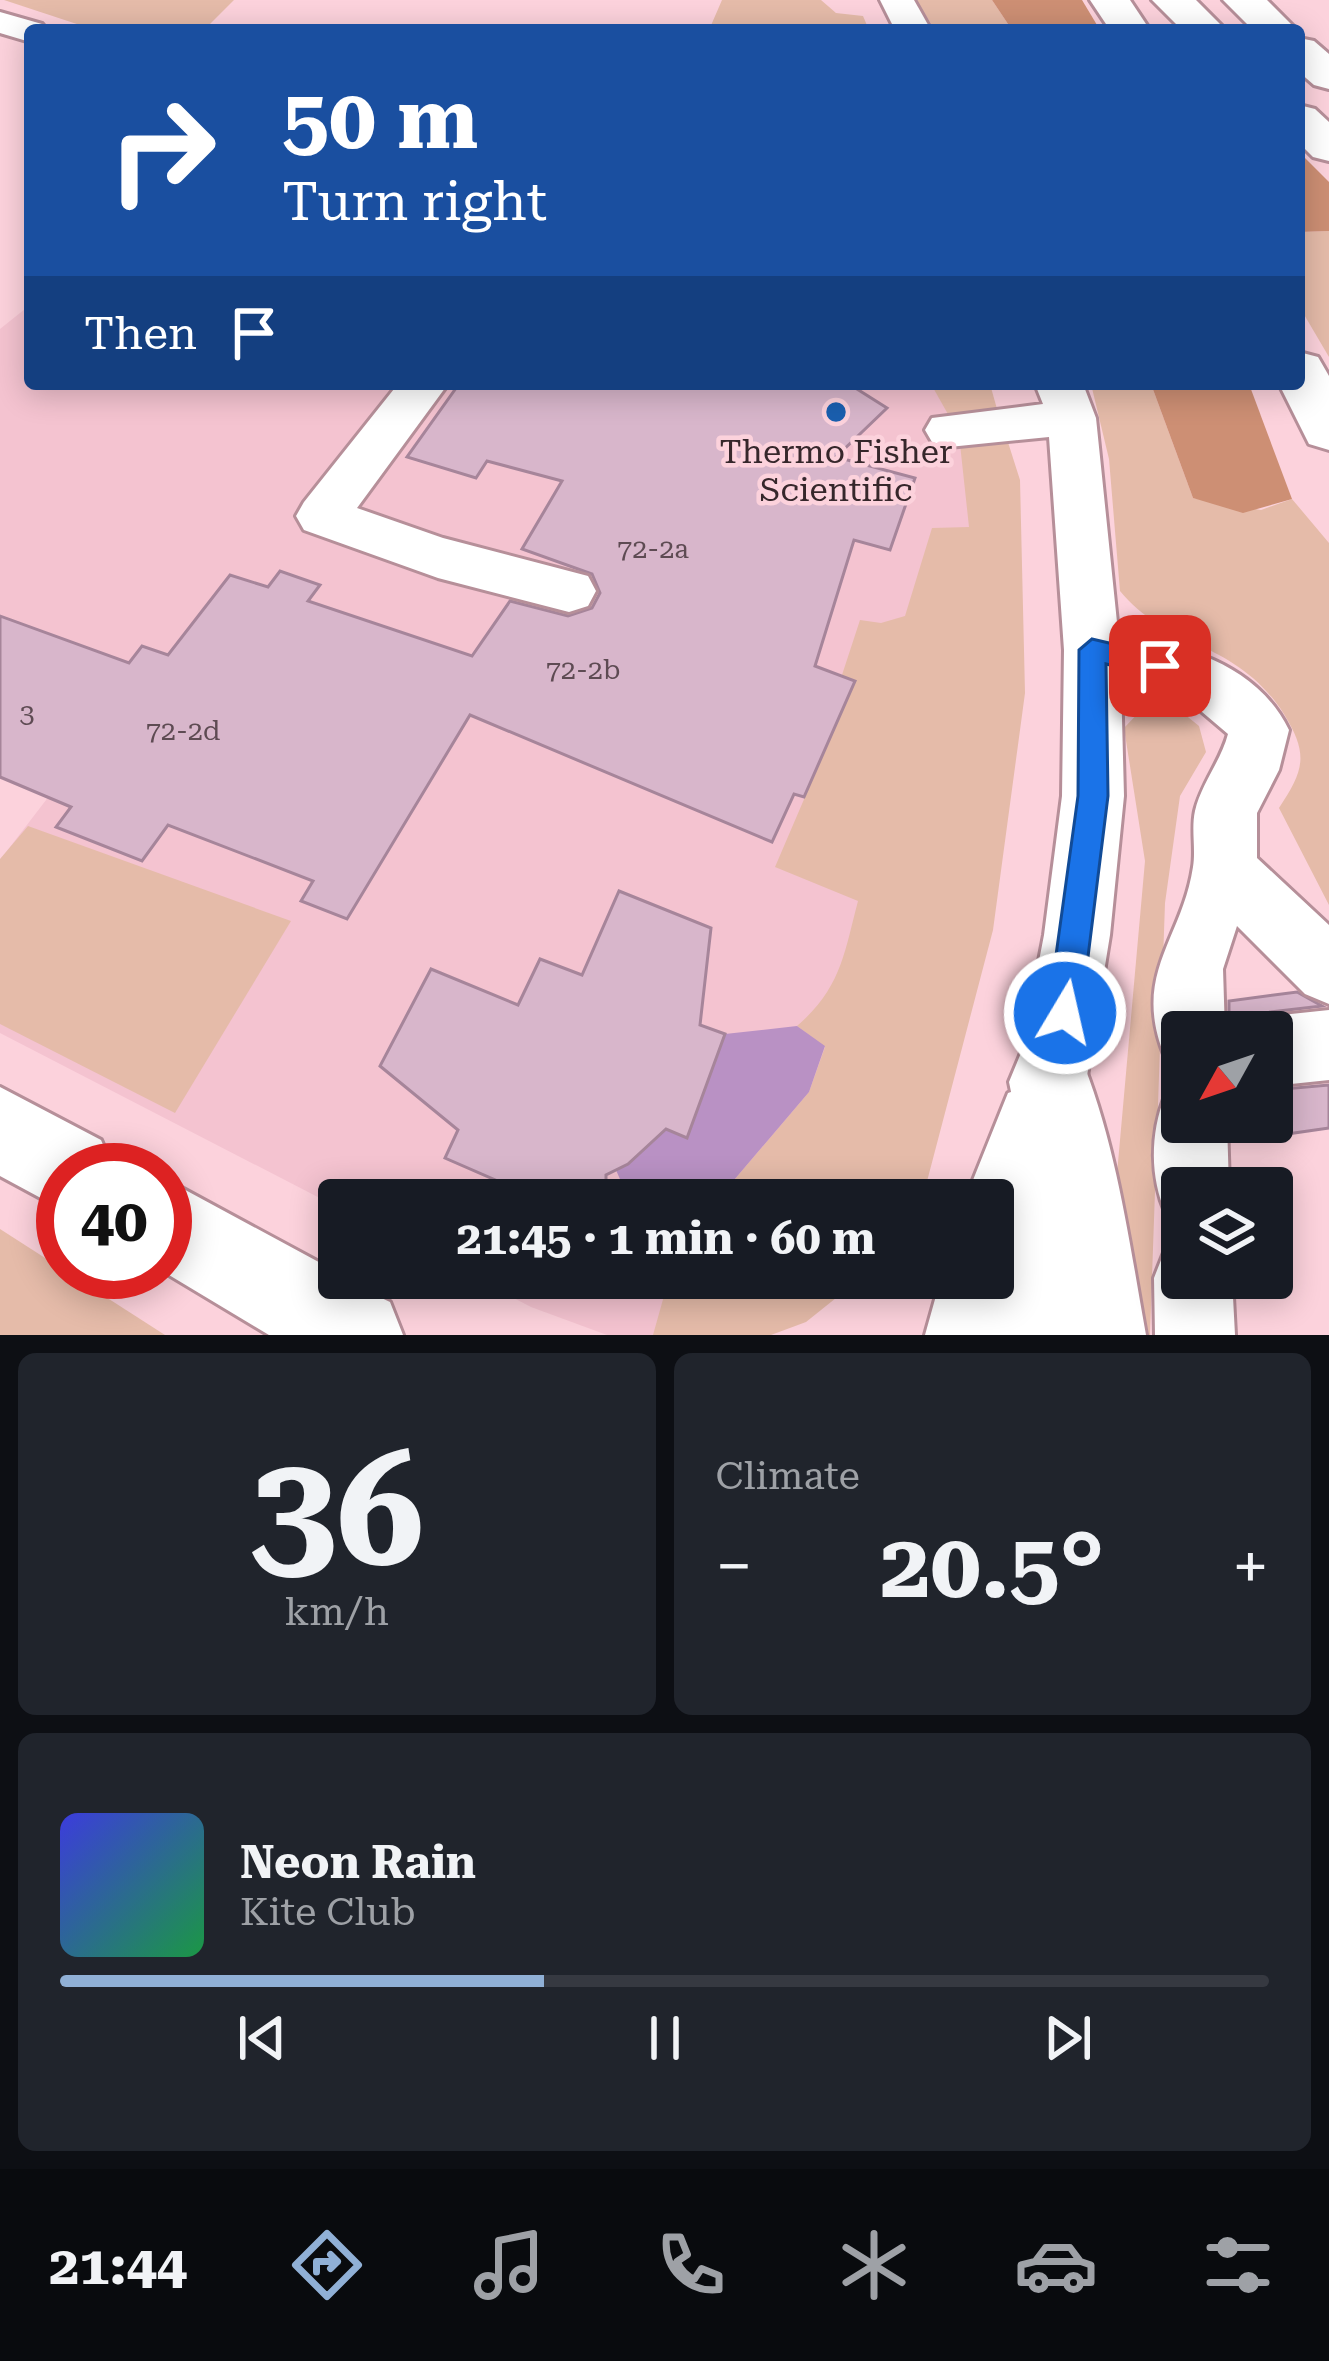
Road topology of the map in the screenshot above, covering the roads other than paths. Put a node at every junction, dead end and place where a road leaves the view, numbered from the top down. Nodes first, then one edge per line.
1 (1172, 0) edge
2 (1243, 0) edge
3 (1199, 24) edge
4 (1270, 24) edge
5 (1305, 55) edge
6 (1329, 76) edge
7 (1305, 124) edge
8 (1329, 147) edge
9 (1305, 382) edge
10 (419, 390) edge
11 (1065, 401) edge
12 (949, 430) dead end
13 (1329, 430) edge
14 (569, 591) dead end
15 (1092, 650) junction
16 (1225, 870) junction
17 (1329, 970) edge
18 (1190, 1011) edge
19 (1329, 1046) edge
20 (1293, 1050) edge
21 (1049, 1082) junction
22 (0, 1130) edge
23 (36, 1150) edge
24 (1011, 1179) edge
25 (192, 1239) edge
26 (974, 1299) edge
27 (1194, 1299) edge
28 (357, 1335) edge
29 (965, 1335) edge
30 (1040, 1335) edge
31 (1100, 1335) edge
32 (1196, 1335) edge

1 - 3 main road
2 - 4 main road
5 - 6 main road
7 - 8 main road
9 - 13 main road
10 - 14 street
11 - 12 street
11 - 15 street
15 - 16 street
15 - 21 street
16 - 17 street
16 - 18 street
19 - 20 street
21 - 24 street
21 - 30 street
21 - 31 main road
22 - 23 main road
25 - 28 main road
26 - 29 street
27 - 32 street

